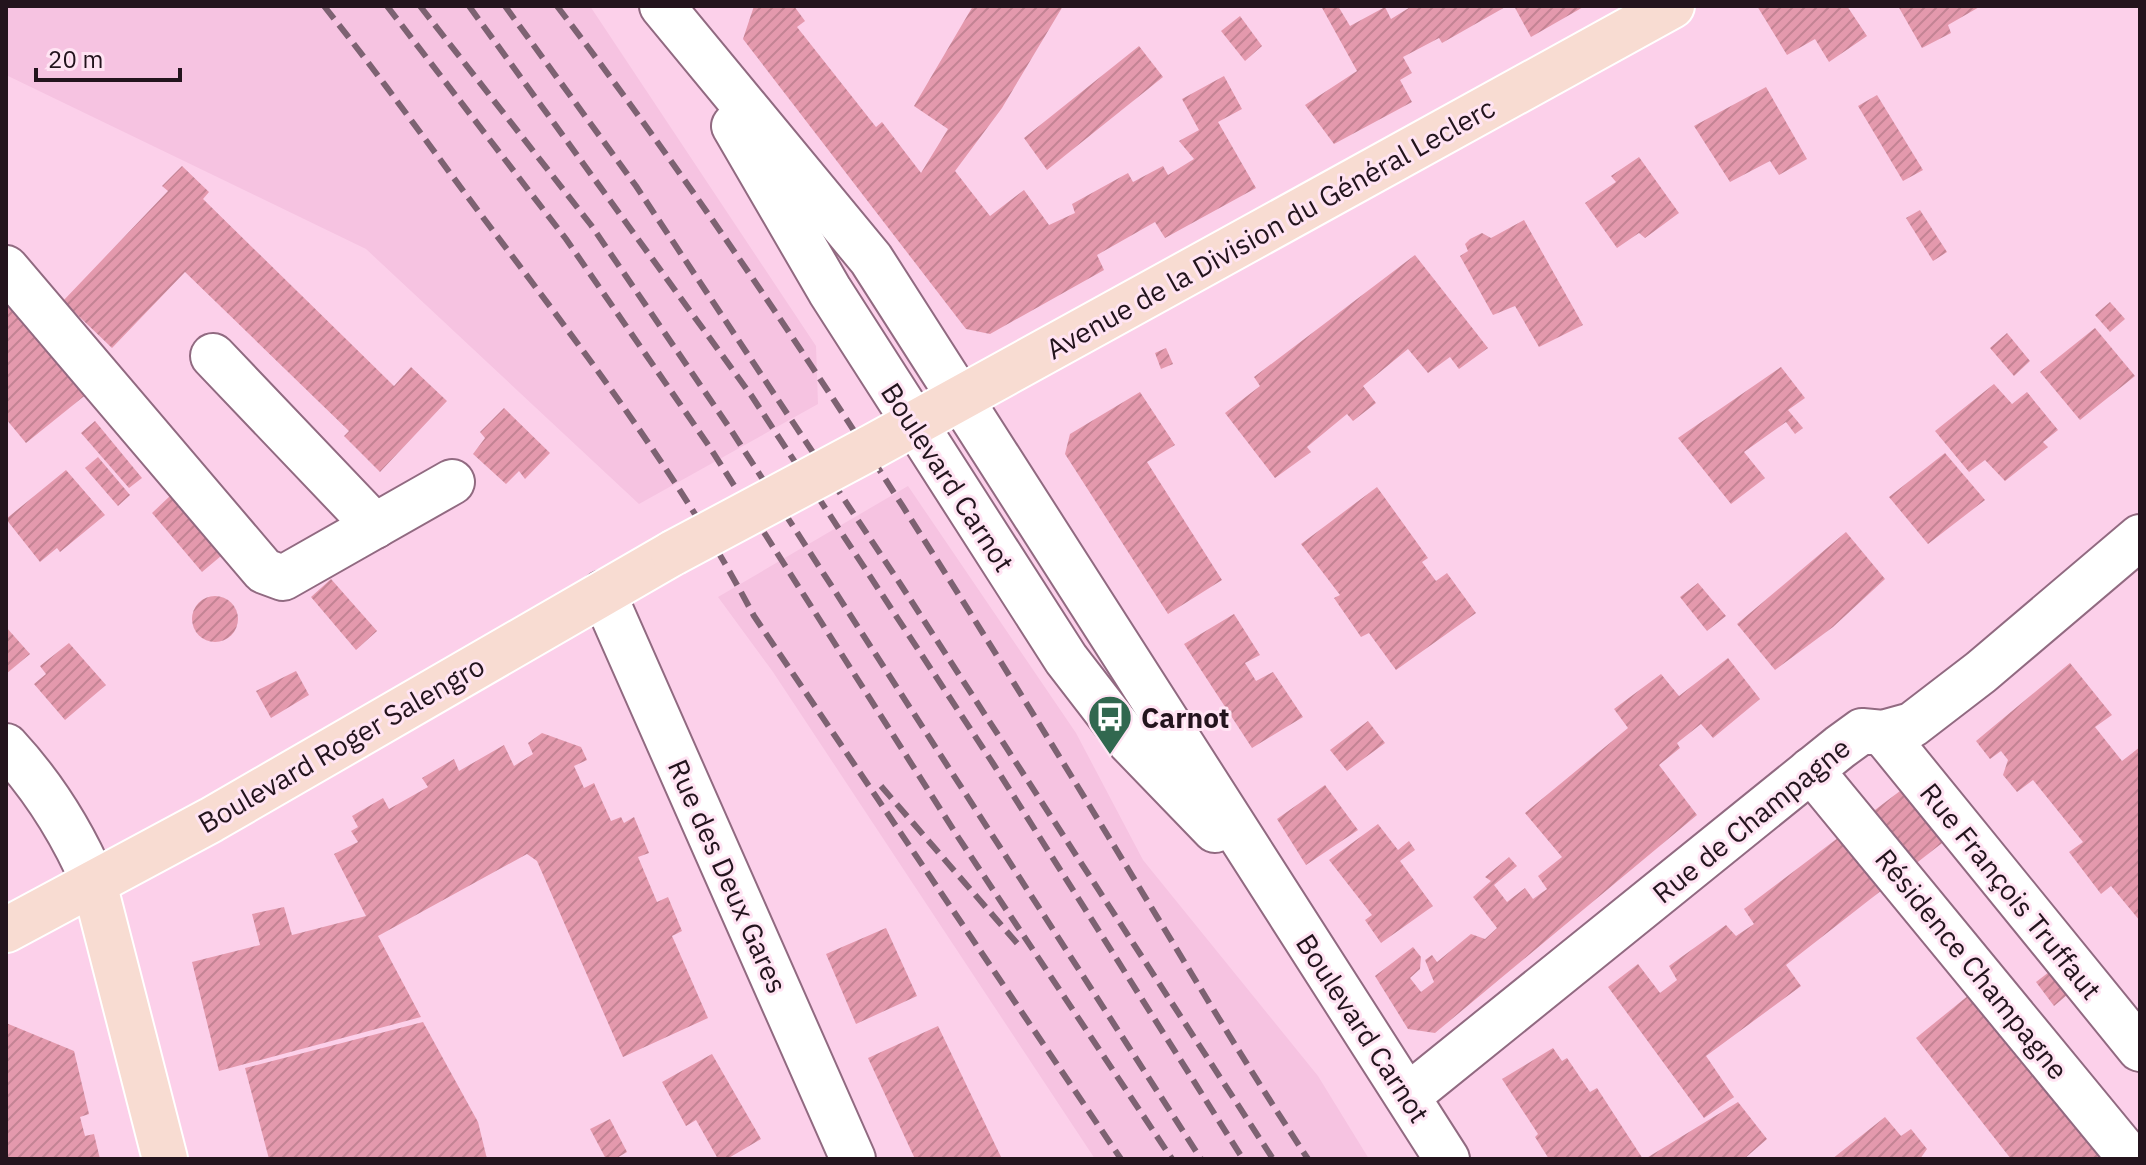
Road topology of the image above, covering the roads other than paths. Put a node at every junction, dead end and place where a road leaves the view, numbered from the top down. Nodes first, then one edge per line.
1 (1672, 6) edge
2 (679, 10) edge
3 (6, 268) edge
4 (213, 356) dead end
5 (961, 399) junction
6 (915, 424) junction
7 (452, 482) dead end
8 (375, 526) junction
9 (2136, 548) edge
10 (673, 553) joint
11 (603, 593) junction
12 (1883, 733) junction
13 (6, 746) edge
14 (1811, 770) junction
15 (94, 883) junction
16 (1280, 897) junction
17 (6, 930) edge
18 (2140, 1049) edge
19 (1408, 1096) junction
20 (165, 1159) edge
21 (853, 1159) edge
22 (1447, 1159) edge
23 (2131, 1159) edge

1 - 5 main road, Avenue de la Division du Général Leclerc
2 - 5 street, Boulevard Carnot
2 - 6 street, Boulevard Carnot
3 - 8 street
4 - 8 street
5 - 6 main road, Avenue de la Division du Général Leclerc
5 - 16 street, Boulevard Carnot
6 - 10 main road, Avenue de la Division du Général Leclerc, bridge
6 - 16 street, Boulevard Carnot
7 - 8 street
9 - 12 street, Rue de Champagne
10 - 11 main road, Boulevard Roger Salengro
11 - 15 main road, Boulevard Roger Salengro
11 - 21 street, Rue des Deux Gares
12 - 14 street, Rue de Champagne
12 - 18 street, Rue François Truffaut
13 - 15 street
14 - 19 street, Rue de Champagne
14 - 23 street, Résidence Champagne
15 - 17 main road, Boulevard Roger Salengro
15 - 20 main road
16 - 19 street, Boulevard Carnot
19 - 22 street, Boulevard Carnot

